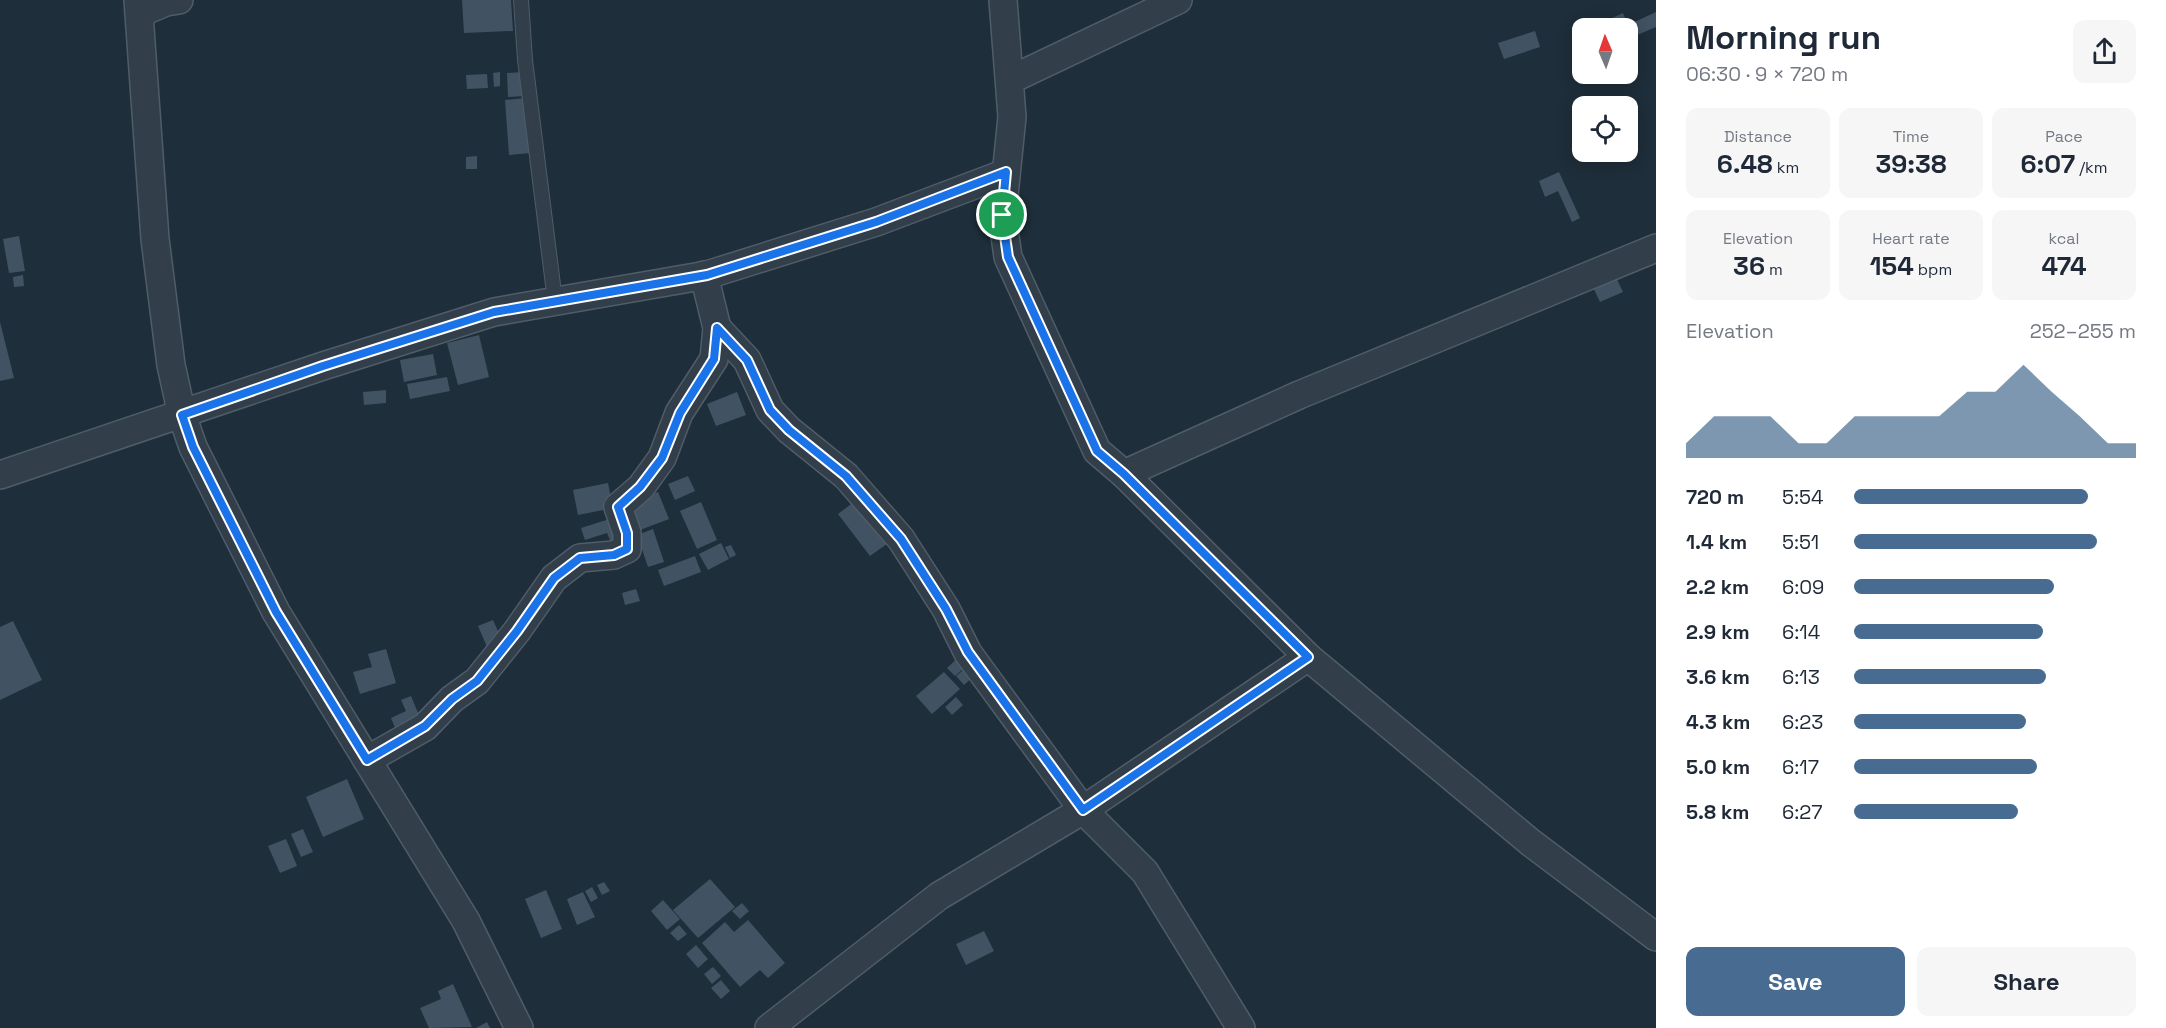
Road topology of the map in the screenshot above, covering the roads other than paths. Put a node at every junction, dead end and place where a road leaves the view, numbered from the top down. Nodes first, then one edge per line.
1 (178, 0) edge
2 (521, 0) edge
3 (1003, 0) edge
4 (1178, 0) edge
5 (139, 7) edge
6 (1010, 80) junction
7 (1006, 172) junction
8 (1656, 248) edge
9 (704, 275) junction
10 (555, 302) junction
11 (717, 328) junction
12 (182, 415) junction
13 (1124, 474) junction
14 (0, 475) edge
15 (1308, 657) junction
16 (367, 760) junction
17 (1083, 810) junction
18 (1656, 937) edge
19 (519, 1028) edge
20 (769, 1028) edge
21 (1240, 1028) edge

1 - 5 street
2 - 10 lane
3 - 6 street
4 - 6 street
5 - 12 street
6 - 7 street
7 - 9 street
7 - 13 street
8 - 13 street
9 - 10 street
9 - 11 street
10 - 12 street
11 - 16 street
11 - 17 street
12 - 14 street
12 - 16 street
13 - 15 street
15 - 17 street
15 - 18 street
16 - 19 street
17 - 20 street
17 - 21 street

